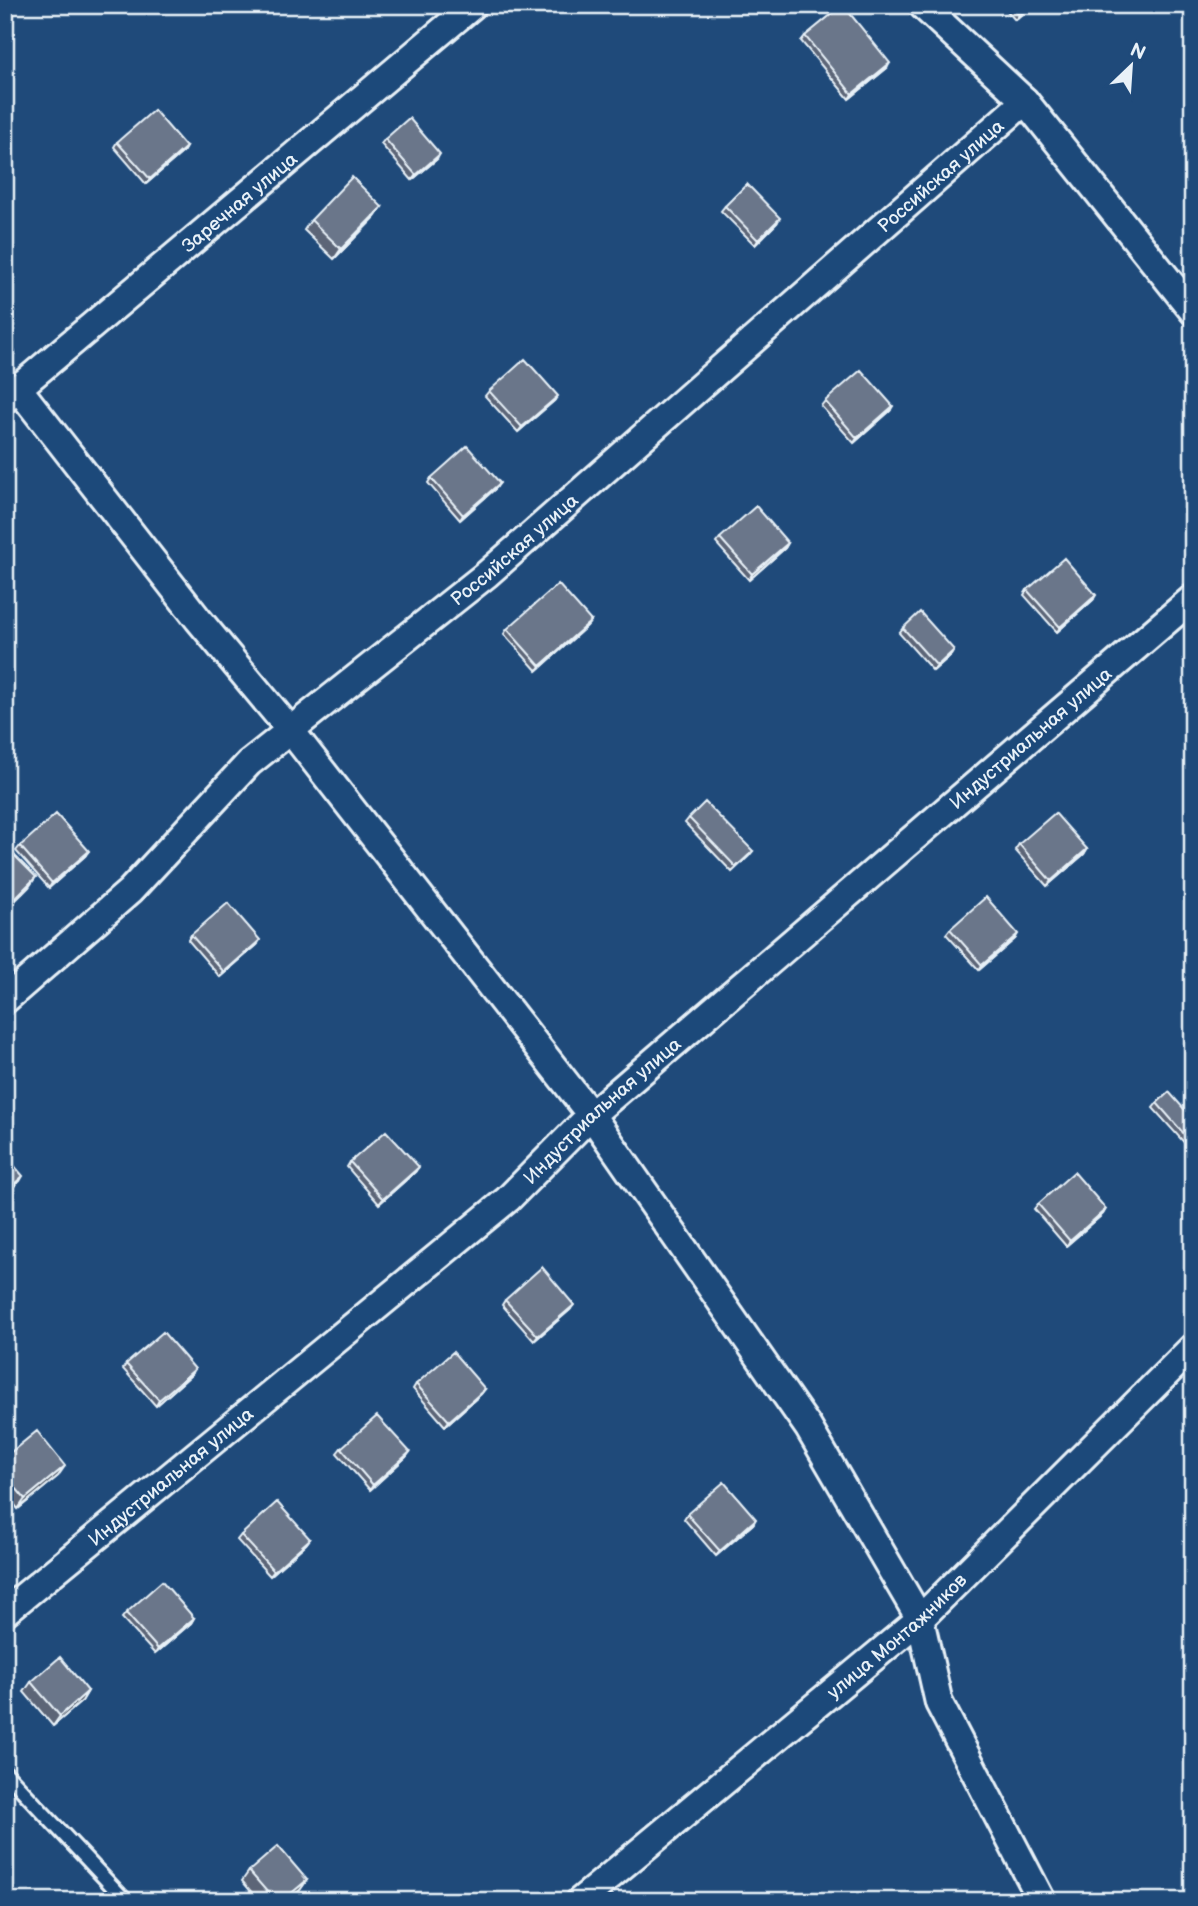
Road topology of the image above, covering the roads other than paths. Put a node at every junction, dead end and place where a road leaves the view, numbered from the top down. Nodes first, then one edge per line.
1 (473, 5) edge
2 (922, 5) edge
3 (1025, 101) junction
4 (1193, 311) edge
5 (11, 394) edge
6 (1193, 598) edge
7 (291, 731) junction
8 (5, 1000) edge
9 (591, 1115) junction
10 (1193, 1347) edge
11 (5, 1612) edge
12 (920, 1619) junction
13 (5, 1772) edge
14 (126, 1901) edge
15 (580, 1901) edge
16 (1042, 1901) edge

1 - 5 street, Заречная улица
2 - 3 street
3 - 4 street
3 - 7 street, Российская улица
5 - 7 street
6 - 9 street, Индустриальная улица
7 - 8 street, Российская улица
7 - 9 street
9 - 11 street, Индустриальная улица
9 - 12 street
10 - 12 street, улица Монтажников
12 - 15 street, улица Монтажников
12 - 16 street
13 - 14 lane

